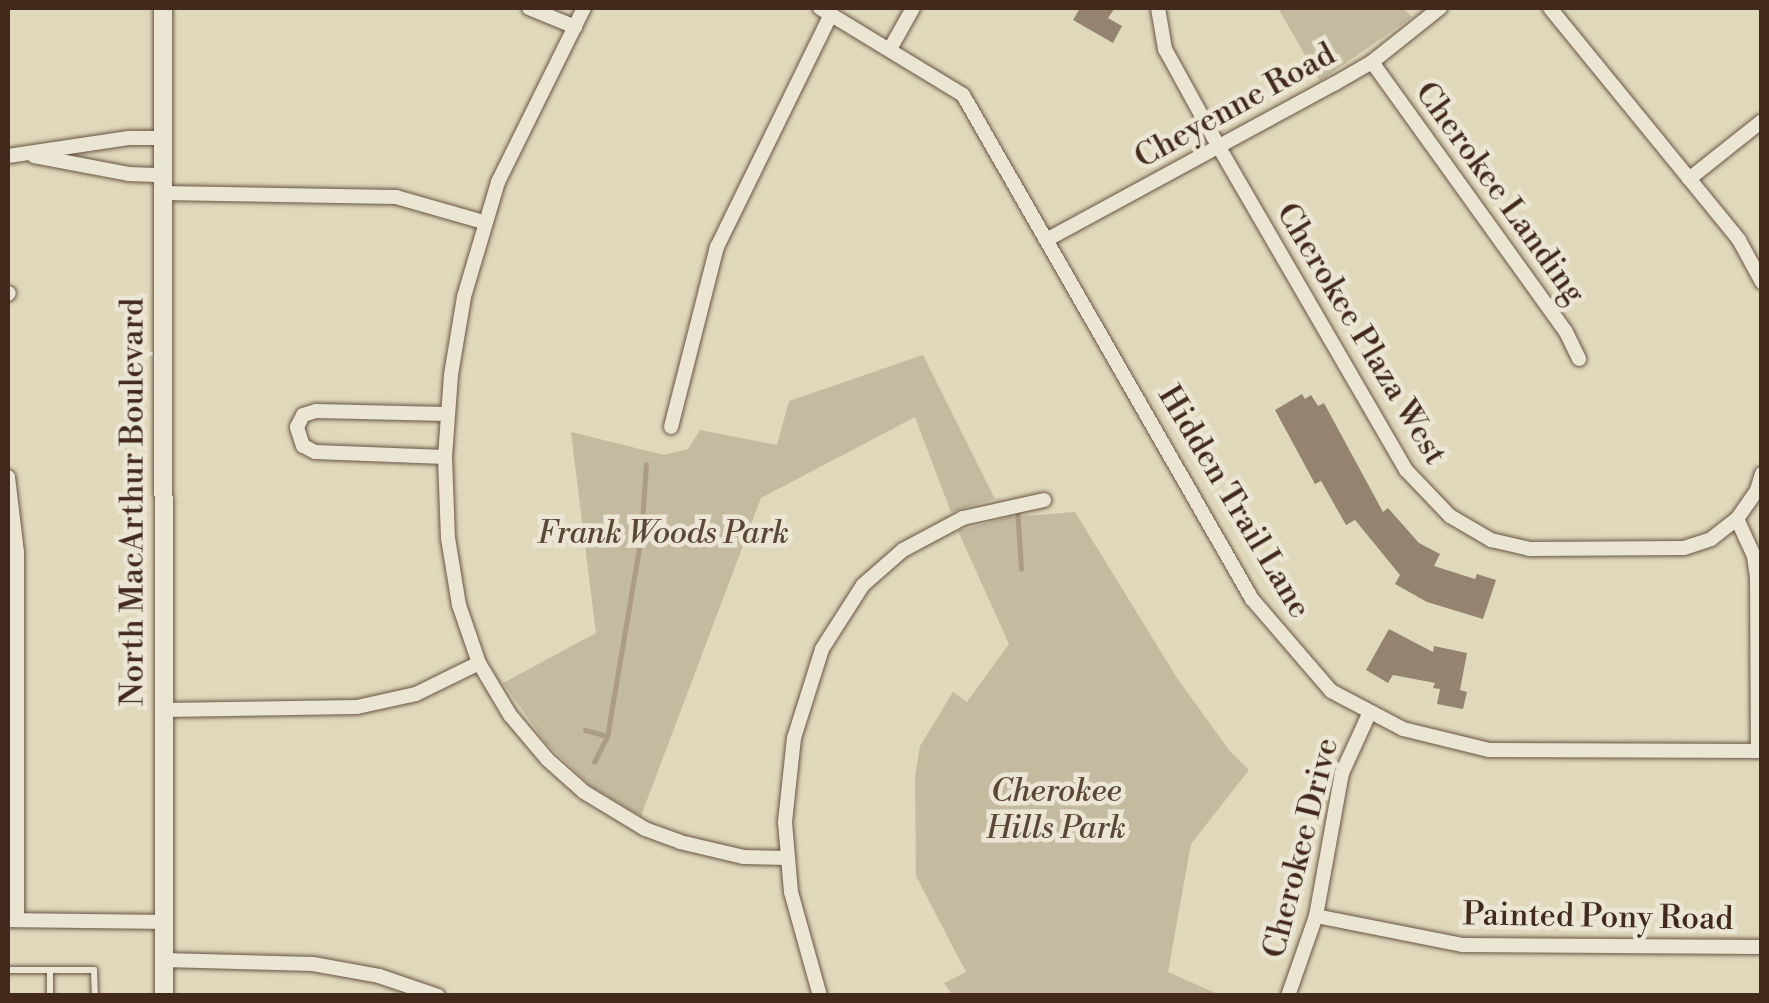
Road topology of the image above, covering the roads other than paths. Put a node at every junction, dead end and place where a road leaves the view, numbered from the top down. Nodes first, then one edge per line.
1 (163, 8) edge
2 (529, 8) edge
3 (584, 8) edge
4 (913, 8) edge
5 (1158, 8) edge
6 (1440, 8) edge
7 (1550, 8) edge
8 (826, 11) edge
9 (576, 27) junction
10 (890, 49) junction
11 (1372, 62) junction
12 (1762, 122) edge
13 (163, 138) junction
14 (1220, 149) junction
15 (8, 156) edge
16 (33, 156) junction
17 (1689, 180) junction
18 (163, 184) junction
19 (484, 222) junction
20 (1048, 238) junction
21 (1762, 282) edge
22 (1579, 359) dead end
23 (447, 414) junction
24 (672, 427) dead end
25 (444, 457) junction
26 (1762, 474) edge
27 (8, 477) edge
28 (1044, 500) dead end
29 (1737, 520) junction
30 (479, 663) junction
31 (164, 710) junction
32 (1369, 714) junction
33 (1760, 751) edge
34 (787, 858) junction
35 (1316, 916) junction
36 (12, 920) edge
37 (164, 922) junction
38 (1762, 947) edge
39 (164, 960) junction
40 (8, 970) edge
41 (50, 970) junction
42 (50, 996) edge
43 (95, 996) edge
44 (164, 996) edge
45 (438, 996) edge
46 (820, 996) edge
47 (1288, 996) edge

1 - 13 main road, North MacArthur Boulevard
2 - 9 street
3 - 9 street
4 - 10 street
5 - 14 street, Cherokee Plaza West
6 - 11 street, Cheyenne Road
7 - 17 street
8 - 10 street, Hidden Trail Lane
8 - 24 street
9 - 19 street
10 - 20 street, Hidden Trail Lane
11 - 14 street, Cheyenne Road
11 - 22 street, Cherokee Landing
12 - 17 street
13 - 16 street
13 - 18 main road, North MacArthur Boulevard
14 - 20 street, Cheyenne Road
14 - 29 street, Cherokee Plaza West
15 - 16 street
16 - 18 street
17 - 21 street
18 - 19 street
18 - 31 main road, North MacArthur Boulevard
19 - 23 street
20 - 32 street, Hidden Trail Lane
23 - 25 street
23 - 25 street
25 - 30 street
26 - 29 street
27 - 36 street
28 - 34 street
29 - 33 street
30 - 31 street
30 - 34 street
31 - 37 main road, North MacArthur Boulevard
32 - 33 street, Hidden Trail Lane
32 - 35 street, Cherokee Drive
34 - 46 street
35 - 38 street, Painted Pony Road
35 - 47 street, Cherokee Drive
36 - 37 street
37 - 39 main road, North MacArthur Boulevard
39 - 44 main road, North MacArthur Boulevard
39 - 45 street
40 - 41 lane
41 - 42 lane
41 - 43 lane

